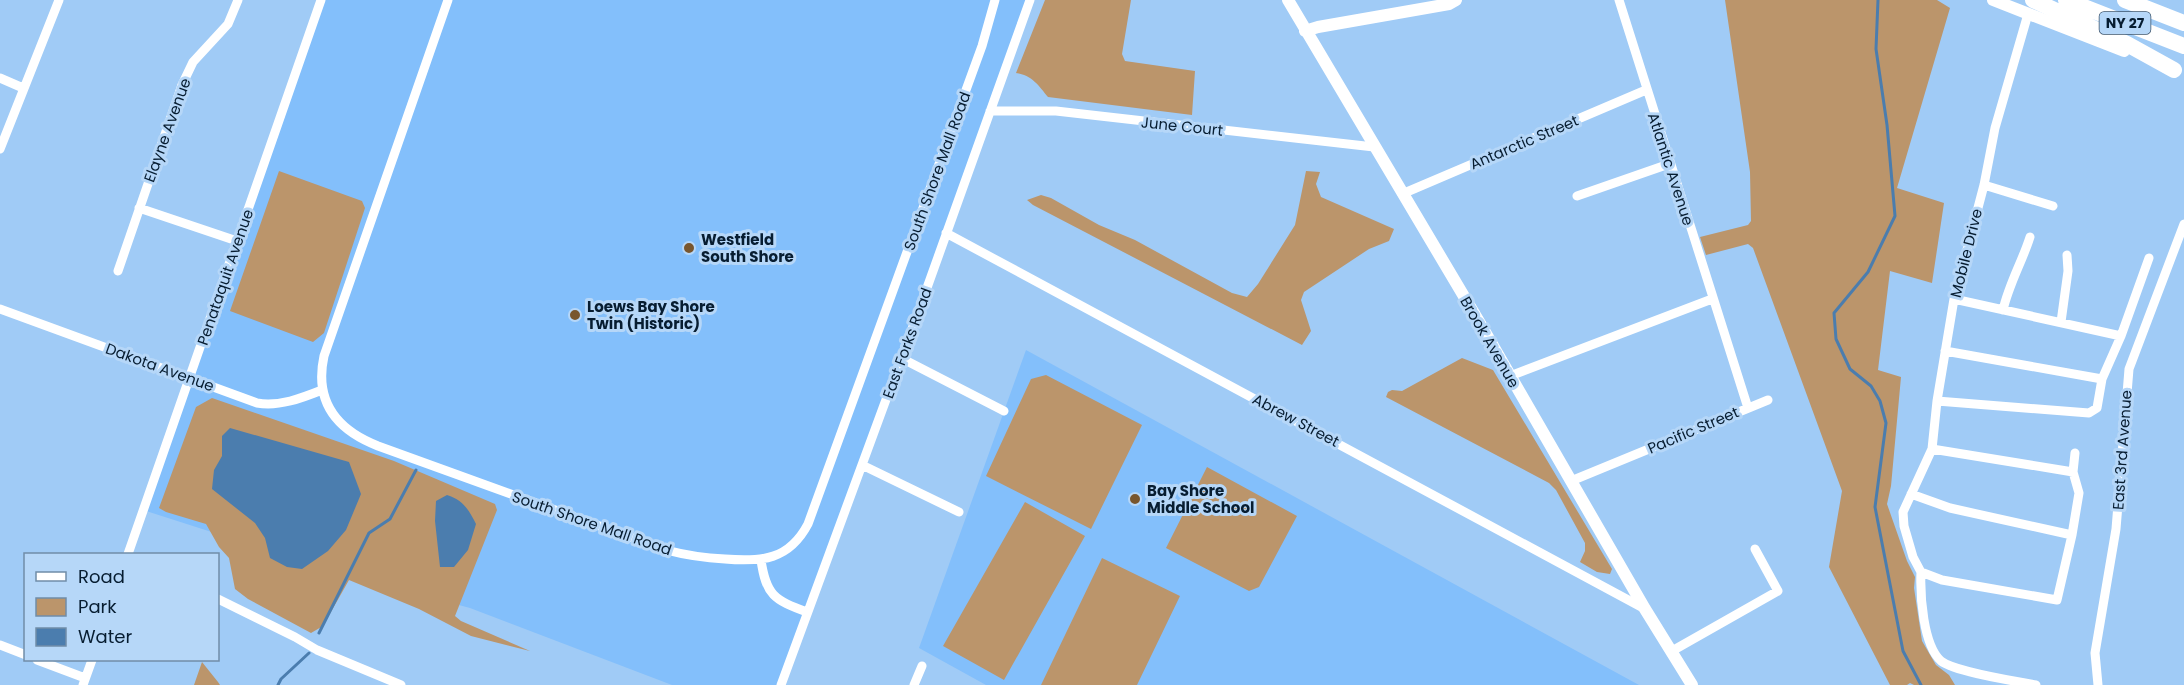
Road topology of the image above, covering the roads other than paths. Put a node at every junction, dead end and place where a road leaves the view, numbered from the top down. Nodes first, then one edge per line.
1 (59, 0) edge
2 (238, 0) edge
3 (321, 0) edge
4 (448, 0) edge
5 (995, 0) edge
6 (1030, 0) edge
7 (1288, 0) edge
8 (1456, 0) edge
9 (1619, 0) edge
10 (1993, 0) edge
11 (2066, 0) edge
12 (2125, 0) edge
13 (2031, 7) edge
14 (2184, 23) edge
15 (1305, 31) junction
16 (2184, 46) edge
17 (2179, 72) edge
18 (0, 78) edge
19 (23, 88) junction
20 (1646, 90) junction
21 (990, 111) junction
22 (1374, 147) junction
23 (0, 149) edge
24 (1669, 164) junction
25 (1984, 185) junction
26 (1402, 194) junction
27 (1577, 196) dead end
28 (2053, 206) dead end
29 (139, 208) junction
30 (2184, 224) edge
31 (946, 233) junction
32 (2030, 237) dead end
33 (237, 241) junction
34 (2067, 255) dead end
35 (2149, 258) dead end
36 (118, 271) dead end
37 (1954, 298) junction
38 (1712, 299) junction
39 (0, 309) edge
40 (2003, 310) junction
41 (2061, 322) junction
42 (2121, 336) junction
43 (1725, 338) joint
44 (1945, 351) junction
45 (901, 358) junction
46 (1510, 376) junction
47 (190, 377) junction
48 (2102, 379) junction
49 (322, 390) junction
50 (1768, 400) dead end
51 (1937, 401) junction
52 (1748, 408) junction
53 (1004, 411) dead end
54 (1932, 449) junction
55 (2074, 453) dead end
56 (862, 465) junction
57 (2073, 472) junction
58 (1571, 481) junction
59 (1911, 494) junction
60 (959, 512) dead end
61 (2072, 535) junction
62 (1755, 549) dead end
63 (129, 553) edge
64 (761, 560) junction
65 (1921, 572) junction
66 (219, 599) edge
67 (1645, 609) junction
68 (807, 612) junction
69 (0, 645) edge
70 (1672, 651) junction
71 (24, 654) edge
72 (39, 661) edge
73 (92, 661) edge
74 (922, 666) dead end
75 (84, 682) edge
76 (400, 685) edge
77 (781, 685) edge
78 (914, 685) edge
79 (1692, 685) edge
80 (2036, 685) edge
81 (2098, 685) edge

1 - 19 street
2 - 29 street, Elayne Avenue
3 - 33 street, Penataquit Avenue
4 - 49 street
5 - 64 street, South Shore Mall Road
6 - 21 street, East Forks Road
7 - 15 street, Brook Avenue
8 - 15 street
9 - 20 street, Atlantic Avenue
10 - 13 street
11 - 16 highway, NY 27
12 - 14 highway, NY 27
13 - 17 highway
13 - 25 street, Mobile Drive
15 - 22 street, Brook Avenue
18 - 19 street
19 - 23 street
20 - 24 street, Atlantic Avenue
20 - 26 street, Antarctic Street
21 - 22 street, June Court
21 - 31 street, East Forks Road
22 - 26 street, Brook Avenue
24 - 27 street
24 - 38 street, Atlantic Avenue
25 - 28 street
25 - 37 street, Mobile Drive
26 - 46 street, Brook Avenue
29 - 33 street
29 - 36 street, Elayne Avenue
30 - 81 street, East 3rd Avenue
31 - 45 street, East Forks Road
31 - 67 street, Abrew Street
32 - 40 street
33 - 47 street, Penataquit Avenue
34 - 41 street
35 - 42 street
37 - 40 street
37 - 44 street, Mobile Drive
38 - 43 street, Atlantic Avenue
38 - 46 street
39 - 47 street, Dakota Avenue
40 - 41 street
41 - 42 street
42 - 48 street
43 - 52 street, Pacific Street
44 - 48 street
44 - 51 street, Mobile Drive
45 - 53 street
45 - 56 street, East Forks Road
46 - 58 street, Brook Avenue
47 - 49 street, Dakota Avenue
47 - 63 street, Penataquit Avenue
48 - 51 street
49 - 64 street, South Shore Mall Road
50 - 52 street
51 - 54 street, Mobile Drive
52 - 58 street, Pacific Street
54 - 57 street
54 - 59 street, Mobile Drive
55 - 57 street
56 - 60 street
56 - 68 street, East Forks Road
57 - 61 street
58 - 67 street, Brook Avenue
59 - 61 street
59 - 65 street, Mobile Drive
61 - 65 street
62 - 70 street
64 - 68 street
65 - 80 street
66 - 76 street
67 - 70 street, Brook Avenue
68 - 77 street, East Forks Road
69 - 71 street
70 - 79 street, Brook Avenue
72 - 75 street
73 - 75 street
74 - 78 street

